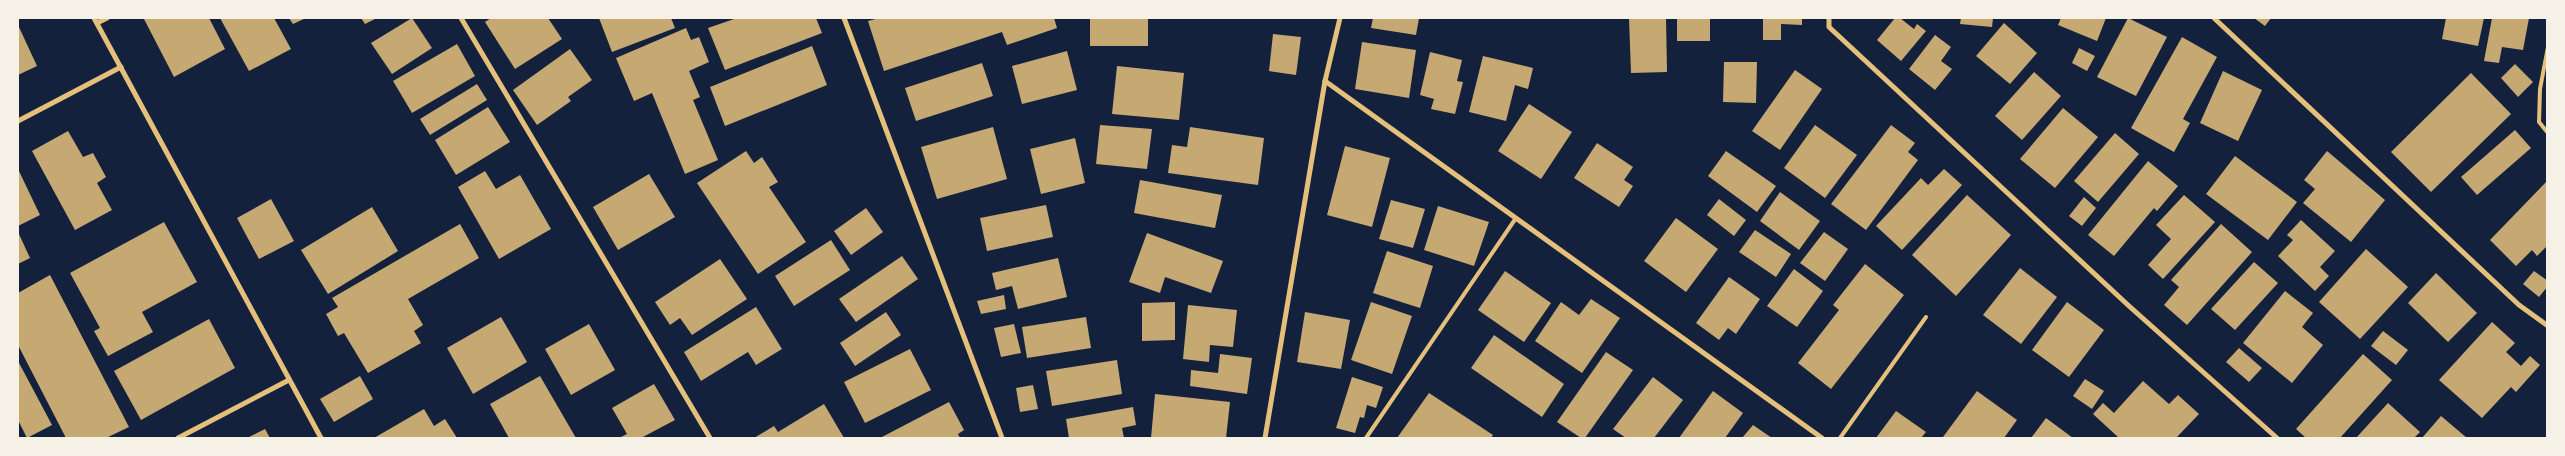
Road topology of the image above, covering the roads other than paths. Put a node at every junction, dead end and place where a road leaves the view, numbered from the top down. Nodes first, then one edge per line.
1 (108, 18) edge
2 (461, 18) edge
3 (844, 18) edge
4 (1340, 18) edge
5 (1829, 18) edge
6 (2214, 18) edge
7 (96, 20) edge
8 (2548, 47) edge
9 (121, 67) junction
10 (1325, 81) junction
11 (18, 121) edge
12 (2548, 133) edge
13 (1516, 218) junction
14 (1926, 317) dead end
15 (2548, 326) edge
16 (289, 380) junction
17 (178, 438) edge
18 (321, 438) edge
19 (710, 438) edge
20 (1002, 438) edge
21 (1265, 438) edge
22 (1366, 438) edge
23 (1822, 438) edge
24 (1840, 438) edge
25 (2276, 438) edge

1 - 7 street
2 - 19 street
3 - 20 street
4 - 10 street
5 - 25 street
6 - 15 street
7 - 9 street
8 - 12 lane
9 - 11 street
9 - 16 street
10 - 13 street
10 - 21 street
13 - 22 lane
13 - 23 street
14 - 24 lane
16 - 17 street
16 - 18 street

